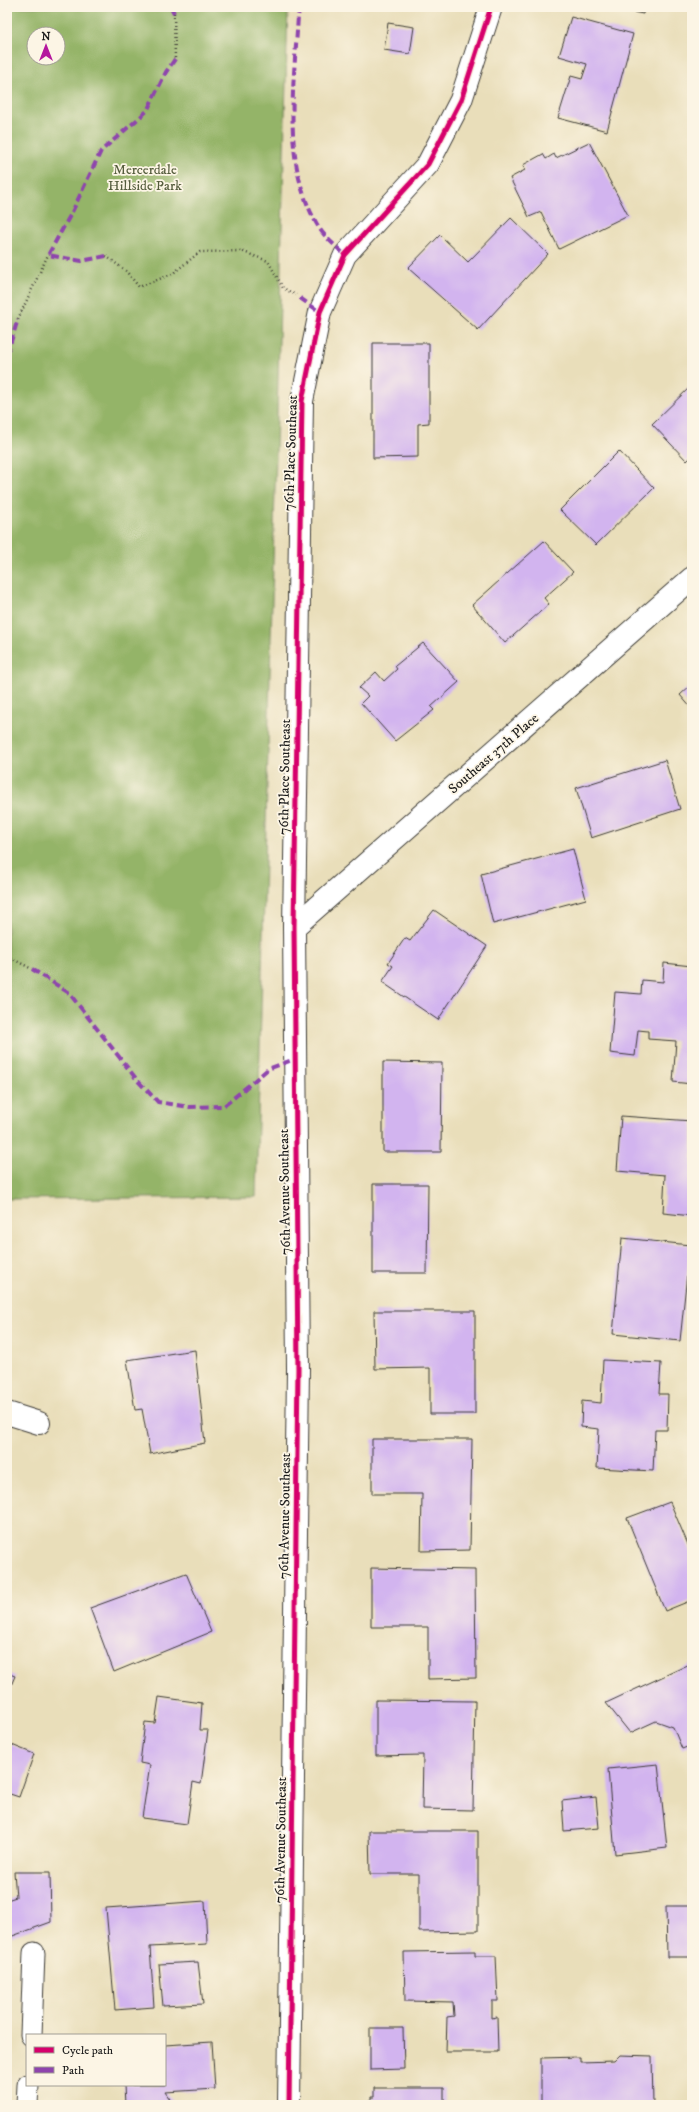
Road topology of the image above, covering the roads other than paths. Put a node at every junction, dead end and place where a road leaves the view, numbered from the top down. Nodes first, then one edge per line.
1 (491, 7) edge
2 (692, 578) edge
3 (294, 927) junction
4 (7, 1413) edge
5 (39, 1423) dead end
6 (34, 1953) dead end
7 (31, 2034) edge
8 (28, 2086) edge
9 (26, 2105) edge
10 (289, 2105) edge

1 - 3 street, 76th Place Southeast
2 - 3 street, Southeast 37th Place
3 - 10 street, 76th Avenue Southeast
4 - 5 street
6 - 7 lane
8 - 9 lane

